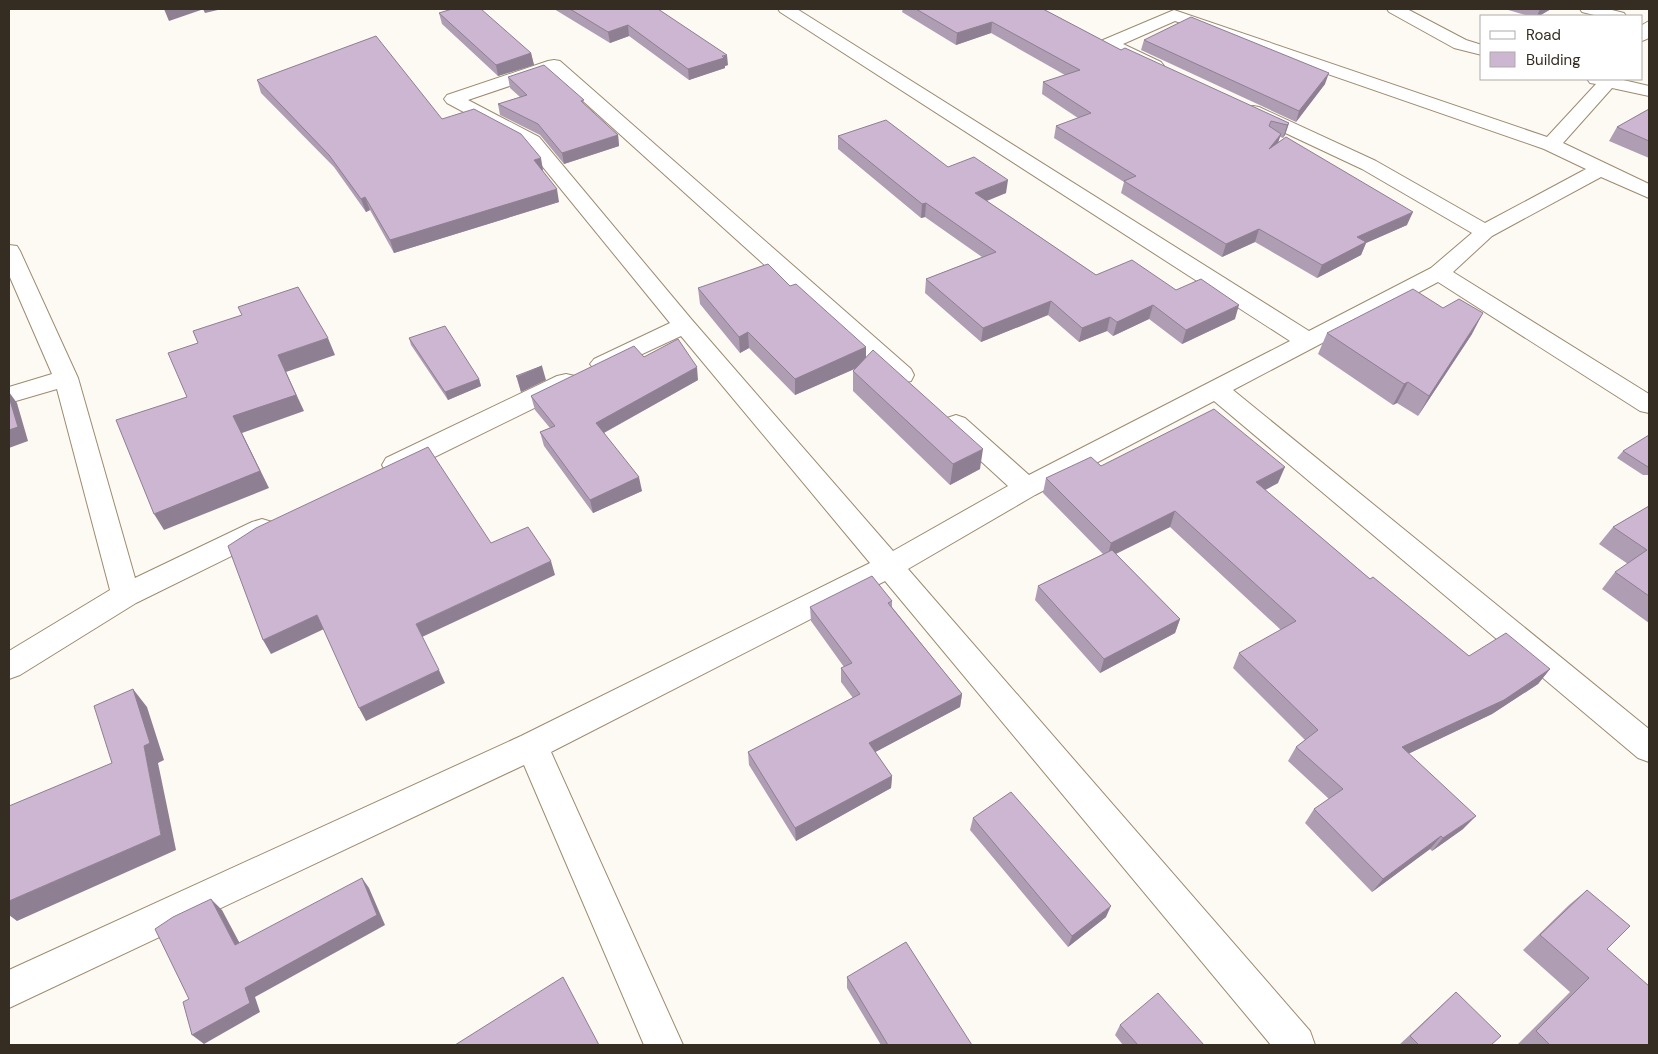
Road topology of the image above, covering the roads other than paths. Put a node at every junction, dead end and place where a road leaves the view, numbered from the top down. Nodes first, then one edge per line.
1 (786, 9) edge
2 (1395, 9) edge
3 (1588, 9) edge
4 (1166, 12) edge
5 (1614, 15) edge
6 (1480, 49) edge
7 (1172, 73) edge
8 (1604, 80) edge
9 (1649, 90) edge
10 (1234, 102) edge
11 (1551, 145) junction
12 (1601, 169) junction
13 (1649, 192) edge
14 (1484, 232) junction
15 (9, 252) edge
16 (1439, 273) junction
17 (684, 325) junction
18 (1309, 342) junction
19 (66, 378) junction
20 (918, 390) edge
21 (1216, 390) junction
22 (9, 395) edge
23 (1649, 405) edge
24 (939, 409) edge
25 (378, 473) edge
26 (1026, 488) junction
27 (279, 521) edge
28 (890, 566) junction
29 (126, 595) junction
30 (9, 666) edge
31 (532, 746) junction
32 (1649, 748) edge
33 (9, 989) edge
34 (664, 1045) edge
35 (1296, 1045) edge

1 - 18 street
2 - 6 street
3 - 5 street
4 - 7 street
4 - 11 street
8 - 9 street
8 - 11 street
10 - 14 street
11 - 12 street
12 - 13 street
12 - 14 street
14 - 16 street
15 - 19 street
16 - 18 street
16 - 23 street
17 - 20 street
17 - 25 street
17 - 28 street
18 - 21 street
19 - 22 street
19 - 29 street
21 - 26 street
21 - 32 street
24 - 26 street
26 - 28 street
27 - 29 street
28 - 31 street
28 - 35 street
29 - 30 street
31 - 33 street
31 - 34 street

